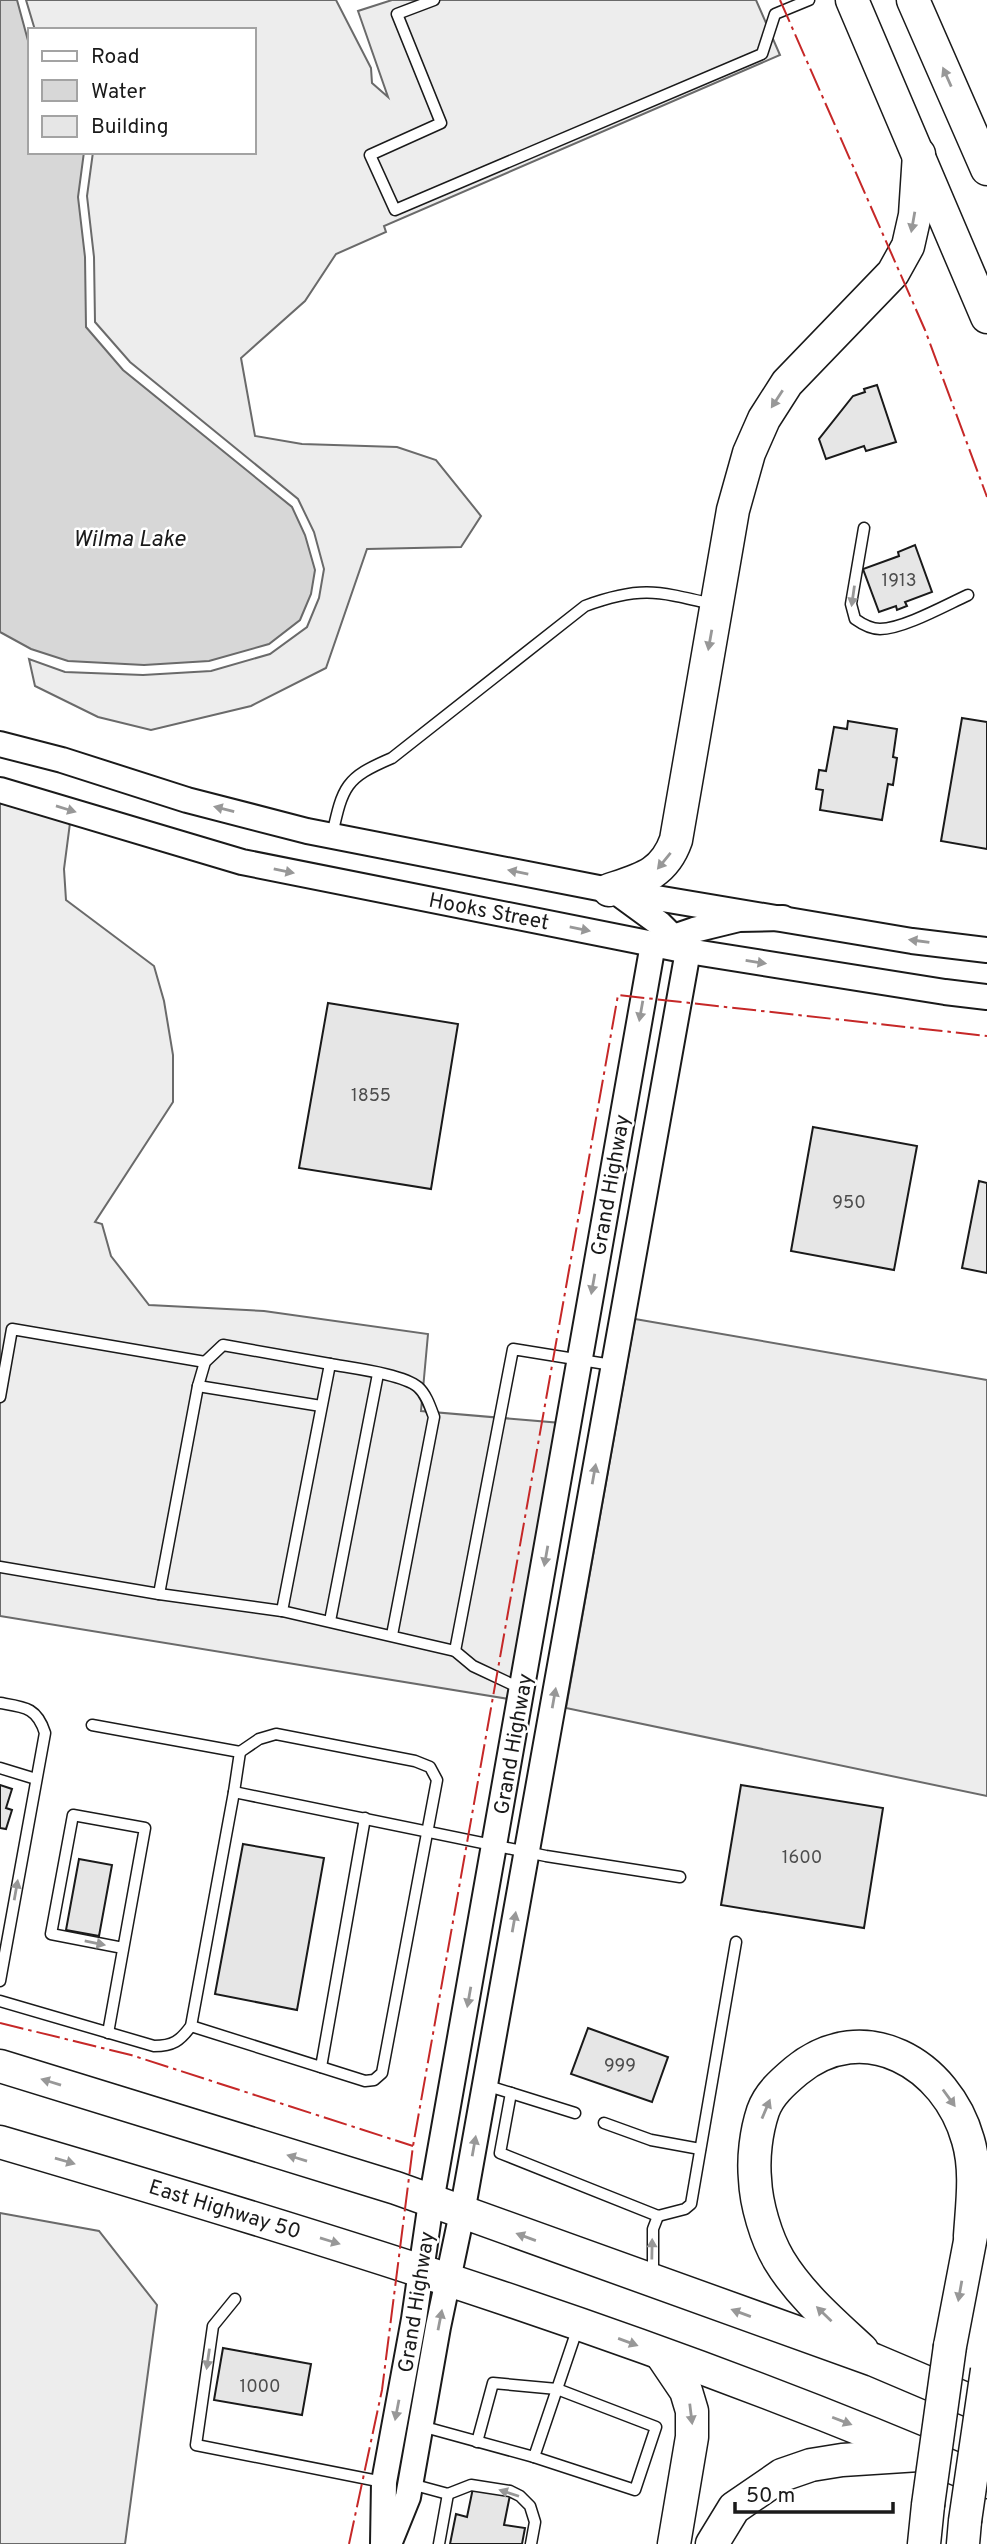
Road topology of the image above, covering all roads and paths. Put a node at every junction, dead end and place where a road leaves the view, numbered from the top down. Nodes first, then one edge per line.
1 (434, 0) edge
2 (809, 0) edge
3 (852, 0) edge
4 (913, 0) edge
5 (793, 3) edge
6 (919, 154) junction
7 (987, 169) edge
8 (987, 317) edge
9 (864, 528) dead end
10 (968, 595) dead end
11 (716, 605) junction
12 (0, 744) edge
13 (0, 790) edge
14 (331, 836) junction
15 (609, 890) junction
16 (783, 918) junction
17 (671, 944) junction
18 (987, 950) edge
19 (987, 997) edge
20 (580, 1359) junction
21 (205, 1362) junction
22 (330, 1364) junction
23 (614, 1366) junction
24 (378, 1374) junction
25 (198, 1386) junction
26 (0, 1397) edge
27 (321, 1406) junction
28 (0, 1567) edge
29 (159, 1594) junction
30 (282, 1611) junction
31 (330, 1621) junction
32 (392, 1635) junction
33 (455, 1651) junction
34 (522, 1689) junction
35 (0, 1703) edge
36 (92, 1725) dead end
37 (240, 1752) junction
38 (0, 1768) edge
39 (36, 1779) junction
40 (234, 1792) junction
41 (365, 1818) junction
42 (429, 1831) junction
43 (495, 1846) junction
44 (527, 1853) junction
45 (680, 1877) dead end
46 (736, 1942) dead end
47 (123, 1948) junction
48 (0, 1981) edge
49 (0, 2001) edge
50 (191, 2026) junction
51 (108, 2034) junction
52 (321, 2067) junction
53 (3, 2068) edge
54 (485, 2085) junction
55 (511, 2093) junction
56 (575, 2113) dead end
57 (604, 2123) dead end
58 (0, 2142) edge
59 (700, 2149) junction
60 (987, 2163) edge
61 (431, 2202) junction
62 (462, 2213) junction
63 (658, 2216) junction
64 (970, 2236) junction
65 (435, 2275) junction
66 (653, 2282) junction
67 (235, 2299) dead end
68 (579, 2324) junction
69 (661, 2354) junction
70 (874, 2360) junction
71 (987, 2370) edge
72 (557, 2389) junction
73 (987, 2408) edge
74 (420, 2426) junction
75 (477, 2441) junction
76 (924, 2455) junction
77 (534, 2457) junction
78 (384, 2482) junction
79 (987, 2482) edge
80 (410, 2483) junction
81 (448, 2494) junction
82 (964, 2532) edge
83 (383, 2544) edge
84 (389, 2544) edge
85 (439, 2544) edge
86 (531, 2544) edge
87 (674, 2544) edge
88 (712, 2544) edge
89 (924, 2544) edge

1 - 5 lane
2 - 5 lane
3 - 6 highway
7 -> 4 highway
6 - 8 highway
6 -> 11 highway
9 -> 10 lane
11 - 14 lane
11 -> 15 highway
14 -> 12 street, Hooks Street
13 -> 17 street, Hooks Street
15 -> 14 street, Hooks Street
15 - 16 street, Hooks Street
15 - 17 street
16 - 17 street
18 -> 16 street, Hooks Street
17 -> 19 street, Hooks Street
17 -> 20 street, Grand Highway
17 - 23 street, Grand Highway
20 - 23 lane
20 - 33 lane
20 -> 34 street, Grand Highway
21 - 22 lane
21 - 25 lane
21 - 26 lane
22 - 24 lane
22 - 27 lane
44 -> 23 street, Grand Highway
24 - 31 lane
24 - 32 lane
25 - 27 lane
25 - 29 lane
27 - 30 lane
28 - 29 lane
29 - 30 lane
30 - 31 lane
31 - 32 lane
32 - 33 lane
33 - 34 lane
34 - 43 street, Grand Highway
35 - 39 lane
36 - 37 lane
37 - 40 lane
37 - 42 lane
38 - 39 lane
48 -> 39 lane
40 - 41 lane
40 - 50 lane
41 - 42 lane
41 - 52 lane
42 - 43 lane
42 - 52 lane
43 - 44 lane
43 -> 61 street, Grand Highway
44 - 45 lane
54 -> 44 street, Grand Highway
46 - 59 lane
47 -> 47 lane
47 - 51 lane
49 - 51 lane
50 - 51 lane
50 - 52 lane
61 -> 53 highway
54 - 55 lane
62 -> 54 street, Grand Highway
55 - 56 lane
55 - 63 lane
57 - 59 lane
58 -> 65 highway, East Highway 50
59 - 63 lane
60 - 64 highway
61 - 62 highway
61 - 65 street, Grand Highway
62 - 65 street, Grand Highway
66 -> 62 highway
66 -> 63 lane
70 -> 64 highway
64 -> 89 highway, bridge
65 - 68 highway, East Highway 50
74 -> 65 street, Grand Highway
65 -> 78 street, Grand Highway
70 -> 66 highway
67 -> 78 lane
68 -> 69 highway, East Highway 50
68 - 72 lane
69 -> 76 highway, East Highway 50
69 -> 87 highway
70 - 73 highway
71 - 82 highway, bridge
72 - 75 lane
72 - 77 lane
72 - 77 lane
74 - 75 lane
74 - 80 street, Grand Highway
75 - 77 lane
76 - 79 highway, East Highway 50
76 - 88 highway
78 - 83 street, Grand Highway
80 - 81 lane
80 - 84 street, Grand Highway
81 - 85 lane
86 -> 81 lane

